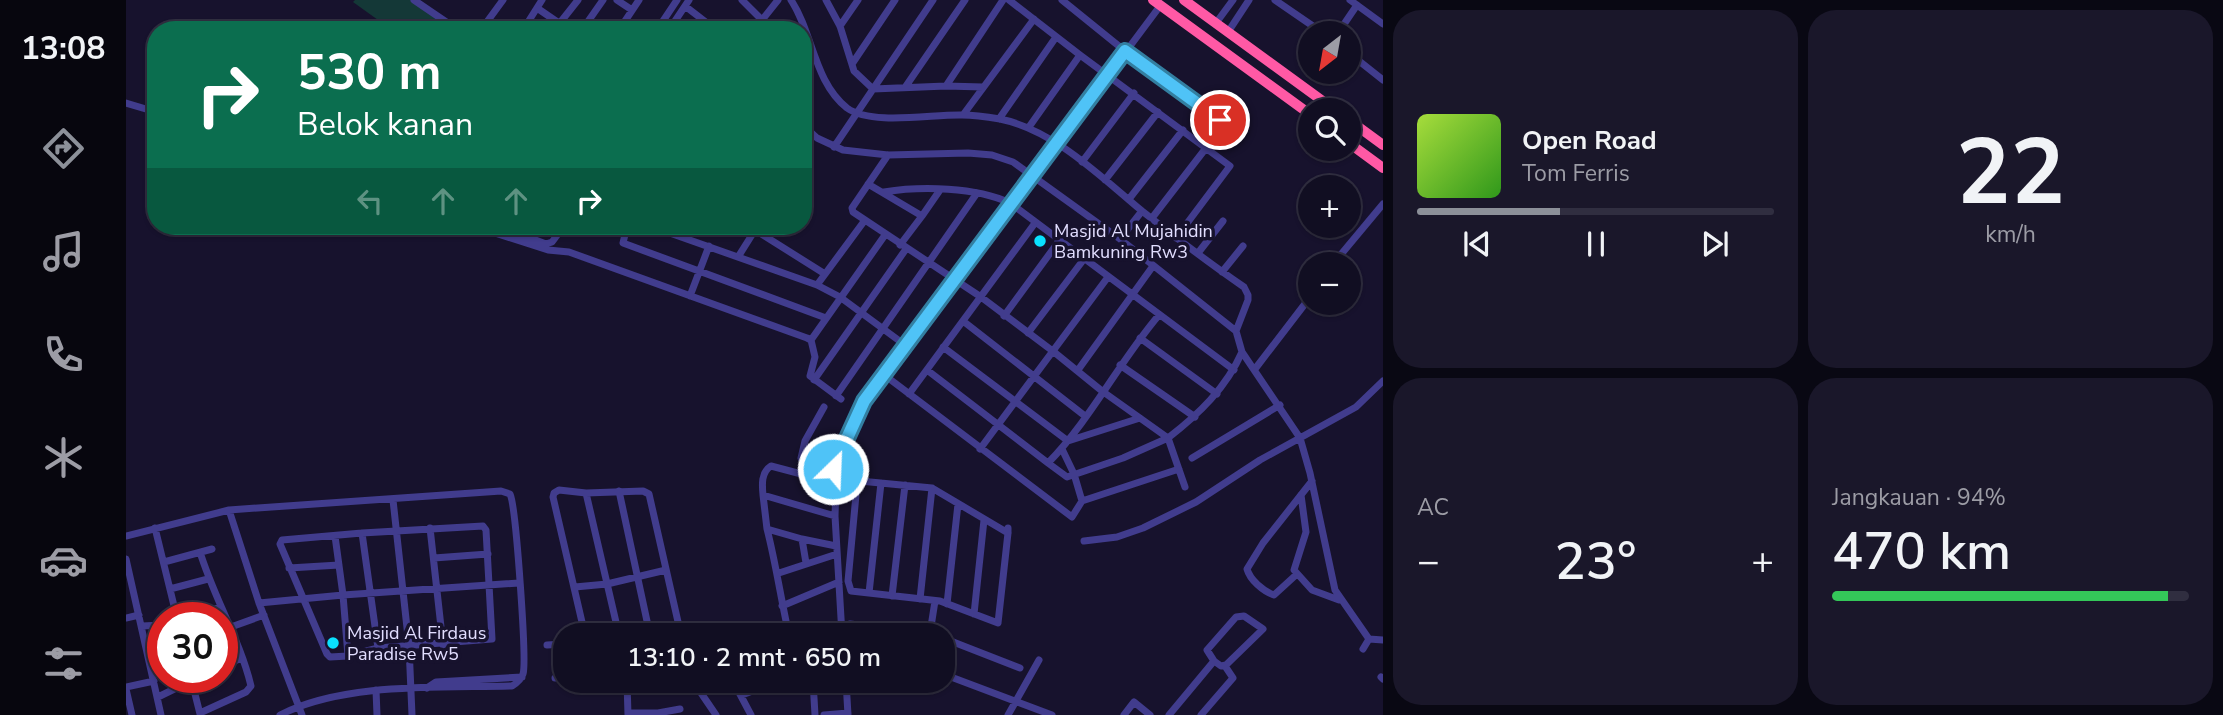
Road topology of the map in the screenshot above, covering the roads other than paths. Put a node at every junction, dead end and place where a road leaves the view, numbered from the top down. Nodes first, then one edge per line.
1 (414, 0) edge
2 (503, 0) edge
3 (542, 0) edge
4 (578, 0) edge
5 (603, 0) edge
6 (617, 0) edge
7 (639, 0) edge
8 (677, 0) edge
9 (742, 0) edge
10 (778, 0) edge
11 (791, 0) edge
12 (826, 0) edge
13 (858, 0) edge
14 (895, 0) edge
15 (933, 0) edge
16 (965, 0) edge
17 (1003, 0) edge
18 (1009, 0) edge
19 (1062, 0) edge
20 (1184, 0) edge
21 (1234, 0) edge
22 (1249, 0) edge
23 (1275, 0) edge
24 (1350, 0) edge
25 (687, 3) edge
26 (1156, 3) edge
27 (1357, 5) junction
28 (537, 8) junction
29 (632, 10) junction
30 (1034, 19) junction
31 (762, 20) joint
32 (444, 21) edge
33 (488, 21) edge
34 (529, 21) edge
35 (555, 21) edge
36 (561, 21) edge
37 (588, 21) edge
38 (626, 21) edge
39 (663, 21) edge
40 (675, 21) edge
41 (706, 21) edge
42 (803, 21) edge
43 (1306, 21) edge
44 (1346, 21) edge
45 (1216, 23) junction
46 (1383, 24) edge
47 (840, 26) junction
48 (1228, 32) junction
49 (1056, 37) junction
50 (812, 45) edge
51 (1125, 51) junction
52 (1080, 55) junction
53 (1362, 63) edge
54 (852, 64) junction
55 (1108, 74) junction
56 (1383, 80) edge
57 (906, 86) junction
58 (946, 86) junction
59 (983, 87) junction
60 (873, 89) junction
61 (1134, 93) junction
62 (1319, 98) edge
63 (126, 103) edge
64 (1298, 107) edge
65 (147, 110) edge
66 (1158, 112) junction
67 (857, 114) junction
68 (963, 115) junction
69 (999, 119) junction
70 (1029, 127) junction
71 (1361, 129) edge
72 (1183, 130) junction
73 (812, 133) edge
74 (1241, 136) dead end
75 (1056, 144) junction
76 (1383, 145) edge
77 (834, 147) junction
78 (1206, 148) junction
79 (1361, 151) edge
80 (888, 155) junction
81 (1082, 163) junction
82 (1383, 167) edge
83 (1033, 176) junction
84 (1105, 180) junction
85 (868, 184) junction
86 (940, 190) junction
87 (884, 192) junction
88 (978, 192) junction
89 (1129, 199) junction
90 (1010, 203) junction
91 (1383, 204) edge
92 (1142, 211) junction
93 (922, 216) junction
94 (1152, 218) junction
95 (865, 220) junction
96 (1223, 221) dead end
97 (1035, 223) junction
98 (501, 235) edge
99 (530, 235) edge
100 (557, 235) edge
101 (625, 235) edge
102 (677, 235) edge
103 (750, 235) edge
104 (765, 235) edge
105 (885, 235) junction
106 (1176, 238) junction
107 (1120, 239) junction
108 (1059, 241) junction
109 (709, 246) junction
110 (1242, 246) dead end
111 (903, 247) junction
112 (1343, 252) edge
113 (1198, 253) junction
114 (738, 257) junction
115 (1084, 259) junction
116 (928, 262) junction
117 (1153, 266) junction
118 (698, 271) junction
119 (1222, 272) junction
120 (825, 274) junction
121 (1108, 277) junction
122 (955, 281) junction
123 (817, 285) junction
124 (1132, 295) junction
125 (690, 296) junction
126 (840, 297) junction
127 (981, 297) junction
128 (862, 312) junction
129 (1298, 313) edge
130 (1159, 315) junction
131 (1004, 316) junction
132 (826, 318) junction
133 (963, 321) junction
134 (883, 327) junction
135 (1236, 331) junction
136 (1028, 333) junction
137 (1140, 338) junction
138 (811, 340) junction
139 (905, 345) junction
140 (943, 347) junction
141 (1054, 352) junction
142 (1242, 352) junction
143 (1120, 365) junction
144 (1255, 369) junction
145 (927, 370) junction
146 (1078, 370) junction
147 (1234, 370) junction
148 (884, 374) junction
149 (1034, 377) junction
150 (814, 380) junction
151 (1383, 380) edge
152 (1102, 391) junction
153 (909, 394) junction
154 (1217, 394) junction
155 (1016, 400) junction
156 (1280, 405) junction
157 (824, 407) dead end
158 (1085, 416) junction
159 (1195, 417) junction
160 (1140, 418) junction
161 (999, 425) junction
162 (1168, 438) junction
163 (1300, 438) junction
164 (1068, 442) junction
165 (980, 449) junction
166 (1062, 449) junction
167 (1192, 458) dead end
168 (1048, 463) junction
169 (1179, 469) junction
170 (1074, 474) junction
171 (1312, 481) junction
172 (881, 483) junction
173 (905, 485) junction
174 (1185, 487) dead end
175 (932, 488) junction
176 (618, 491) junction
177 (586, 493) junction
178 (763, 495) junction
179 (1301, 495) junction
180 (393, 500) junction
181 (1082, 501) junction
182 (958, 504) junction
183 (229, 510) junction
184 (835, 516) junction
185 (985, 520) junction
186 (155, 528) junction
187 (430, 528) junction
188 (767, 529) junction
189 (396, 531) junction
190 (362, 533) junction
191 (126, 536) edge
192 (335, 536) junction
193 (802, 539) junction
194 (1084, 541) dead end
195 (212, 548) dead end
196 (837, 550) junction
197 (200, 552) junction
198 (488, 554) junction
199 (434, 558) junction
200 (126, 559) edge
201 (164, 562) junction
202 (806, 564) junction
203 (339, 565) junction
204 (289, 568) junction
205 (666, 570) junction
206 (779, 573) junction
207 (1297, 574) junction
208 (638, 578) junction
209 (208, 579) junction
210 (839, 582) junction
211 (519, 583) junction
212 (490, 584) junction
213 (607, 584) junction
214 (575, 587) junction
215 (438, 588) junction
216 (170, 589) junction
217 (402, 590) junction
218 (371, 593) junction
219 (869, 593) junction
220 (343, 595) junction
221 (892, 596) junction
222 (302, 598) junction
223 (920, 599) junction
224 (1339, 600) junction
225 (935, 601) junction
226 (173, 602) edge
227 (218, 602) edge
228 (259, 603) junction
229 (947, 604) junction
230 (782, 606) junction
231 (974, 614) junction
232 (139, 615) junction
233 (264, 615) junction
234 (126, 618) edge
235 (582, 623) edge
236 (616, 623) edge
237 (647, 623) edge
238 (678, 623) edge
239 (786, 623) edge
240 (846, 623) edge
241 (933, 623) edge
242 (238, 624) edge
243 (142, 626) junction
244 (147, 626) edge
245 (1369, 639) junction
246 (1383, 640) edge
247 (955, 643) edge
248 (443, 645) junction
249 (547, 645) dead end
250 (553, 645) edge
251 (409, 646) junction
252 (378, 648) junction
253 (147, 649) edge
254 (238, 649) edge
255 (1363, 649) dead end
256 (348, 656) junction
257 (241, 659) junction
258 (238, 660) edge
259 (1039, 660) dead end
260 (1214, 661) junction
261 (1225, 666) junction
262 (1020, 668) dead end
263 (955, 679) edge
264 (147, 683) edge
265 (126, 688) edge
266 (412, 689) junction
267 (376, 690) junction
268 (157, 693) edge
269 (166, 693) edge
270 (196, 693) edge
271 (627, 693) edge
272 (701, 693) edge
273 (747, 693) edge
274 (814, 693) edge
275 (847, 693) edge
276 (742, 695) joint
277 (158, 697) junction
278 (1014, 701) junction
279 (299, 705) junction
280 (680, 709) dead end
281 (200, 714) edge
282 (628, 714) edge
283 (658, 714) edge
284 (848, 714) edge
285 (132, 715) edge
286 (161, 715) edge
287 (280, 715) edge
288 (302, 715) edge
289 (377, 715) edge
290 (412, 715) edge
291 (716, 715) edge
292 (751, 715) edge
293 (815, 715) edge
294 (824, 715) edge
295 (1008, 715) edge
296 (1052, 715) edge
297 (1124, 715) edge
298 (1150, 715) edge
299 (1169, 715) edge
300 (1201, 715) edge

1 - 32 street
2 - 33 street
3 - 28 street
4 - 36 street
5 - 37 street
6 - 29 street
7 - 29 street
8 - 39 street
9 - 31 street
10 - 31 street
11 - 42 street
12 - 47 street
13 - 47 street
14 - 54 street
15 - 60 street
16 - 57 street
17 - 58 street
18 - 30 street
19 - 51 street
20 - 45 highway
21 - 45 street
22 - 48 street
23 - 43 street
24 - 27 street
25 - 40 street
25 - 41 street
26 - 51 street
26 - 64 highway
27 - 44 street
27 - 46 street
28 - 34 street
28 - 35 street
29 - 38 street
30 - 49 street
30 - 59 street
45 - 48 highway
47 - 54 street
48 - 62 highway
49 - 52 street
49 - 69 street
50 - 67 street
51 - 55 street
51 - 74 street
52 - 55 street
52 - 70 street
53 - 56 street
54 - 60 street
55 - 61 street
55 - 75 street
57 - 58 street
57 - 60 street
58 - 59 street
59 - 68 street
60 - 67 street
61 - 66 street
61 - 81 street
63 - 65 street
66 - 72 street
66 - 84 street
67 - 68 street
67 - 77 street
68 - 69 street
69 - 70 street
70 - 75 street
71 - 76 highway
72 - 78 street
72 - 89 street
73 - 77 street
75 - 81 street
75 - 83 street
77 - 80 street
78 - 94 street
78 - 106 street
79 - 82 highway
80 - 83 street
80 - 85 street
81 - 84 street
83 - 90 street
83 - 107 street
84 - 89 street
85 - 87 street
85 - 95 street
86 - 87 street
86 - 88 street
86 - 93 street
87 - 93 street
88 - 90 street
88 - 116 street
89 - 92 street
90 - 97 street
90 - 122 street
91 - 112 street
92 - 94 street
92 - 107 street
93 - 111 street
94 - 106 street
95 - 105 street
95 - 120 street
96 - 113 street
97 - 108 street
97 - 127 street
98 - 125 street
99 - 100 street
101 - 118 street
102 - 109 street
103 - 114 street
104 - 120 street
105 - 111 street
105 - 126 street
106 - 113 street
107 - 117 street
108 - 115 street
108 - 131 street
109 - 114 street
109 - 118 street
110 - 119 street
111 - 116 street
111 - 128 street
113 - 119 street
114 - 123 street
115 - 121 street
115 - 136 street
116 - 122 street
116 - 134 street
117 - 124 street
117 - 135 street
118 - 125 street
118 - 132 street
119 - 135 street
120 - 123 street
121 - 124 street
121 - 141 street
122 - 127 street
122 - 139 street
123 - 126 street
124 - 130 street
124 - 146 street
125 - 138 street
126 - 128 street
126 - 132 street
127 - 131 street
127 - 133 street
128 - 134 street
128 - 150 street
129 - 144 street
130 - 137 street
130 - 147 street
131 - 136 street
132 - 138 street
133 - 140 street
133 - 149 street
134 - 139 street
134 - 150 street
135 - 142 street
136 - 141 street
137 - 143 street
137 - 154 street
138 - 150 street
139 - 148 street
140 - 145 street
140 - 155 street
141 - 146 street
141 - 149 street
142 - 144 street
142 - 147 street
143 - 152 street
143 - 159 street
144 - 156 street
145 - 153 street
145 - 161 street
146 - 152 street
147 - 154 street
148 - 153 street
148 - 157 street
149 - 155 street
149 - 158 street
151 - 163 street
152 - 158 street
152 - 160 street
153 - 165 street
154 - 159 street
155 - 161 street
155 - 164 street
156 - 163 street
156 - 167 street
158 - 164 street
159 - 162 street
160 - 162 street
160 - 164 street
161 - 165 street
161 - 168 street
162 - 169 street
162 - 170 street
163 - 171 street
163 - 194 street
164 - 166 street
165 - 181 street
166 - 168 street
166 - 170 street
168 - 170 street
169 - 174 street
169 - 181 street
170 - 181 street
171 - 179 street
171 - 224 street
172 - 173 street
172 - 219 street
172 - 219 street
173 - 175 street
173 - 221 street
175 - 182 street
175 - 223 street
176 - 177 street
176 - 205 street
176 - 208 street
177 - 213 street
177 - 214 street
178 - 184 street
178 - 184 street
178 - 188 street
179 - 207 street
179 - 207 street
180 - 183 street
180 - 189 street
180 - 211 street
182 - 185 street
182 - 229 street
183 - 186 street
183 - 228 street
184 - 196 street
185 - 231 street
185 - 231 street
186 - 191 street
186 - 201 street
187 - 189 street
187 - 198 street
187 - 199 street
188 - 193 street
188 - 206 street
189 - 190 street
189 - 217 street
190 - 192 street
190 - 218 street
192 - 203 street
192 - 204 street
193 - 196 street
193 - 202 street
195 - 197 street
196 - 202 street
196 - 210 street
197 - 201 street
197 - 209 street
198 - 199 street
198 - 212 street
199 - 215 street
200 - 232 street
201 - 216 street
202 - 206 street
203 - 204 street
203 - 220 street
204 - 222 street
205 - 208 street
205 - 238 street
206 - 230 street
207 - 224 street
208 - 213 street
208 - 237 street
209 - 216 street
209 - 227 street
210 - 230 street
210 - 240 street
211 - 212 street
211 - 266 street
212 - 215 street
212 - 248 street
213 - 214 street
213 - 236 street
214 - 235 street
215 - 217 street
215 - 248 street
216 - 226 street
217 - 218 street
217 - 251 street
218 - 220 street
218 - 252 street
219 - 221 street
220 - 222 street
220 - 256 street
221 - 223 street
222 - 228 street
222 - 256 street
223 - 225 street
224 - 245 street
225 - 229 street
225 - 241 street
228 - 233 street
229 - 231 street
230 - 239 street
232 - 234 street
232 - 243 street
233 - 242 street
233 - 279 street
243 - 244 street
243 - 253 street
245 - 246 street
245 - 255 street
247 - 262 street
248 - 251 street
249 - 250 street
251 - 252 street
251 - 266 street
252 - 256 street
254 - 257 street
257 - 258 street
257 - 281 street
259 - 278 street
260 - 261 street
260 - 261 street
260 - 299 street
261 - 300 street
263 - 278 street
264 - 265 street
265 - 285 street
266 - 267 street
266 - 290 street
267 - 279 street
267 - 289 street
268 - 277 street
269 - 277 street
270 - 281 street
271 - 282 street
272 - 291 street
273 - 276 street
274 - 293 street
275 - 284 street
276 - 292 street
277 - 286 street
278 - 295 street
278 - 296 street
279 - 287 street
279 - 288 street
280 - 283 street
282 - 283 street
284 - 294 street
297 - 298 street

